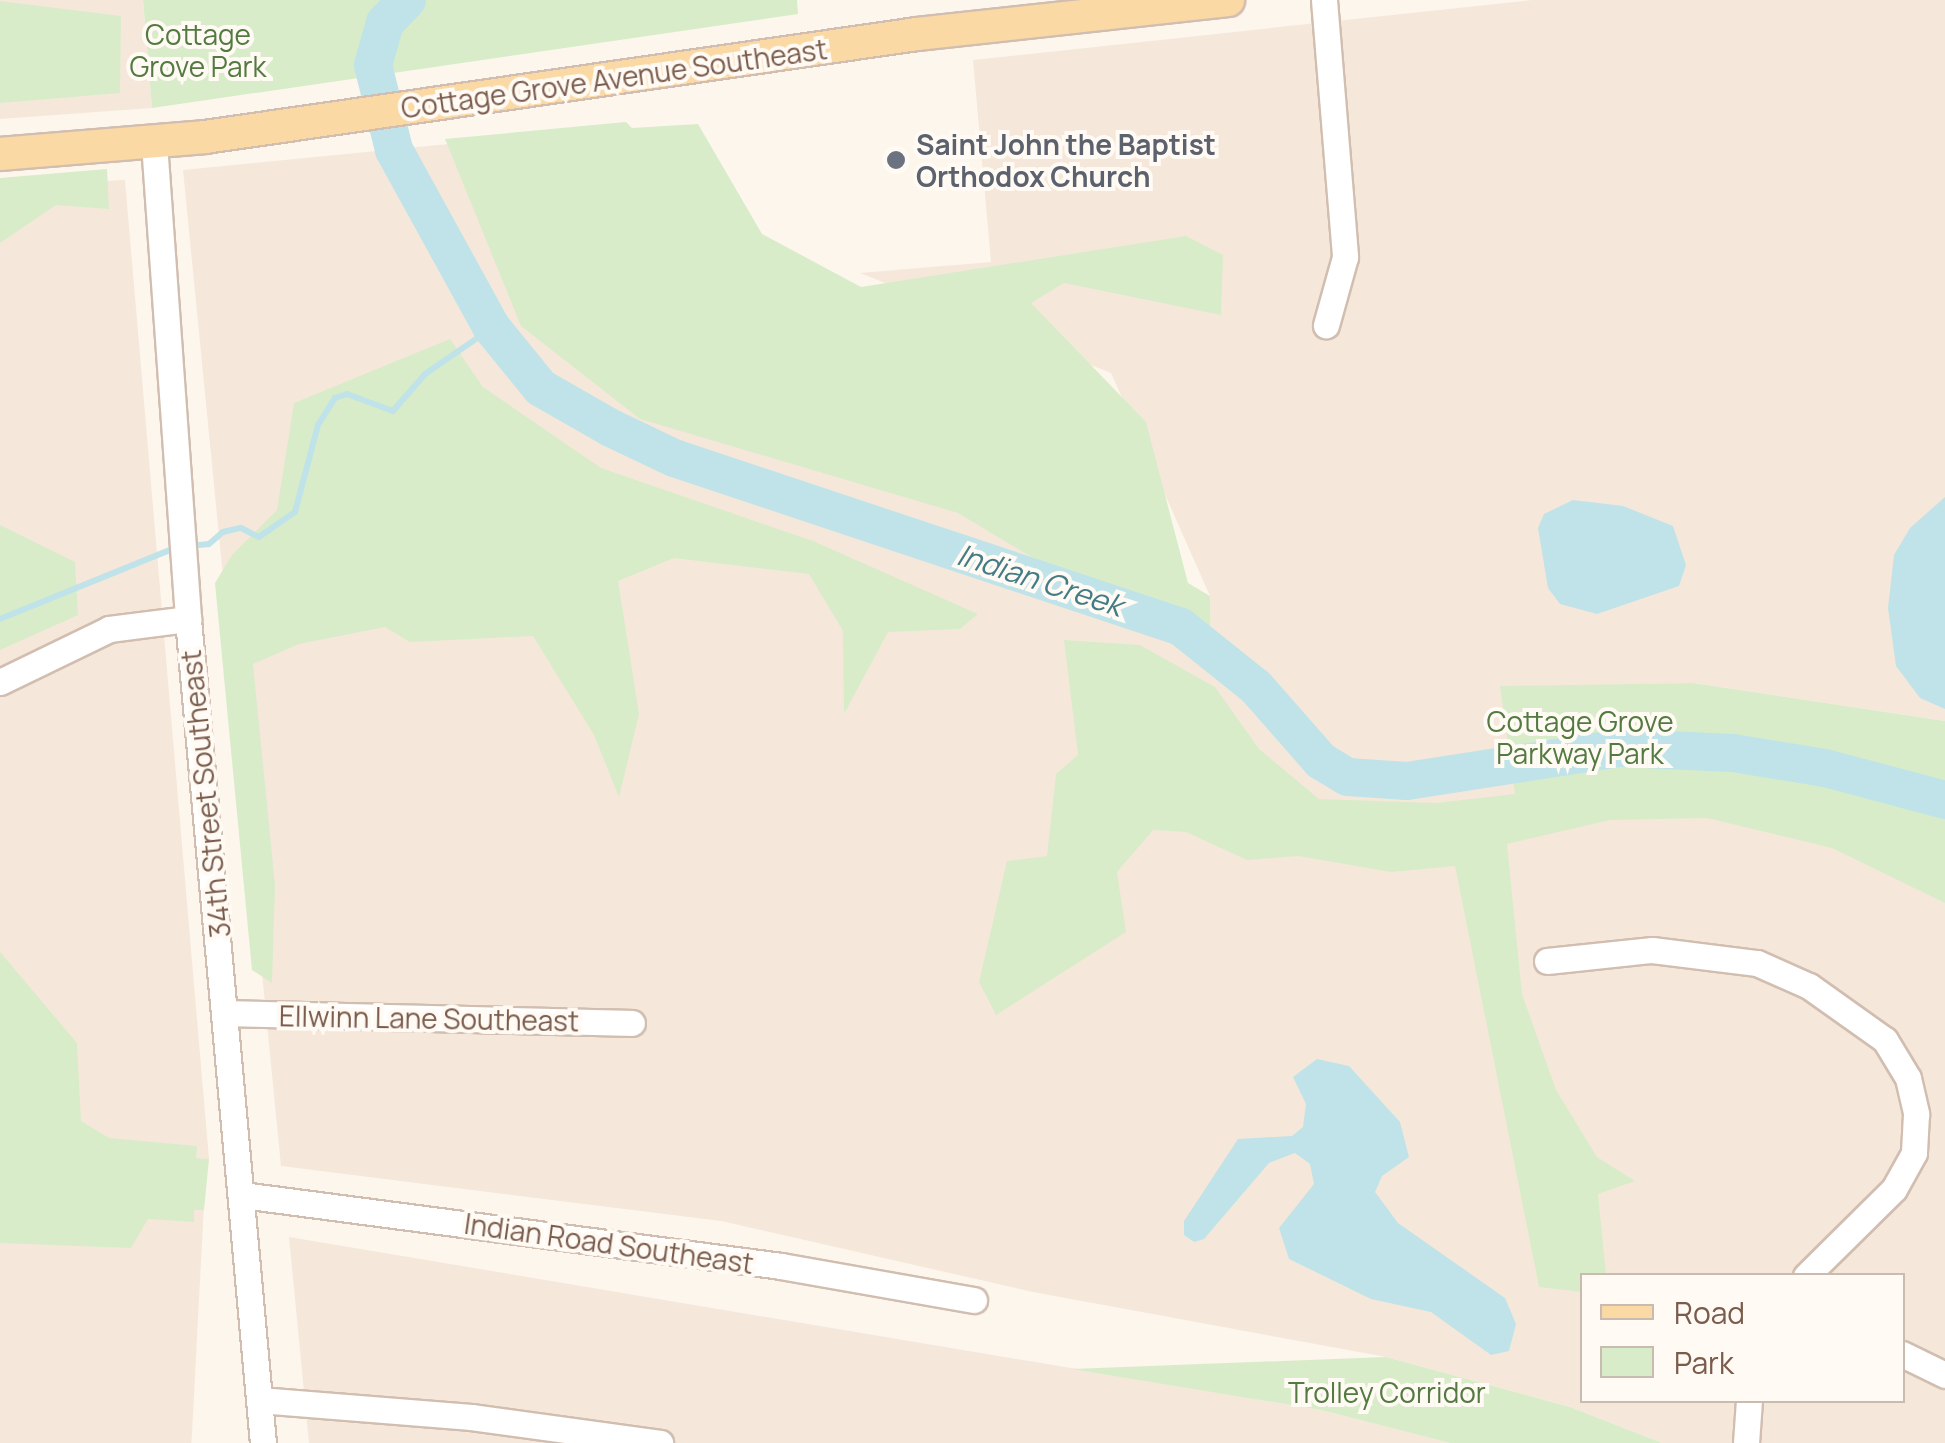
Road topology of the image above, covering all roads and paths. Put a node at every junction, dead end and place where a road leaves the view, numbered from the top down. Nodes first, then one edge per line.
1 (1228, 0) edge
2 (1324, 0) edge
3 (154, 144) junction
4 (0, 154) edge
5 (1326, 325) dead end
6 (188, 619) junction
7 (0, 682) edge
8 (1547, 961) dead end
9 (226, 1014) junction
10 (632, 1023) dead end
11 (242, 1195) junction
12 (1809, 1273) edge
13 (974, 1300) dead end
14 (1905, 1355) edge
15 (1945, 1375) edge
16 (259, 1400) junction
17 (1748, 1403) edge
18 (263, 1443) edge
19 (660, 1443) edge
20 (1746, 1443) edge

1 - 3 main road, Cottage Grove Avenue Southeast
2 - 5 street
3 - 4 main road, Cottage Grove Avenue Southeast
3 - 6 street, 34th Street Southeast
6 - 7 street
6 - 9 street, 34th Street Southeast
8 - 12 street
9 - 10 street, Ellwinn Lane Southeast
9 - 11 street, 34th Street Southeast
11 - 13 street, Indian Road Southeast
11 - 16 street, 34th Street Southeast
14 - 15 street
16 - 18 street, 34th Street Southeast
16 - 19 street
17 - 20 street

